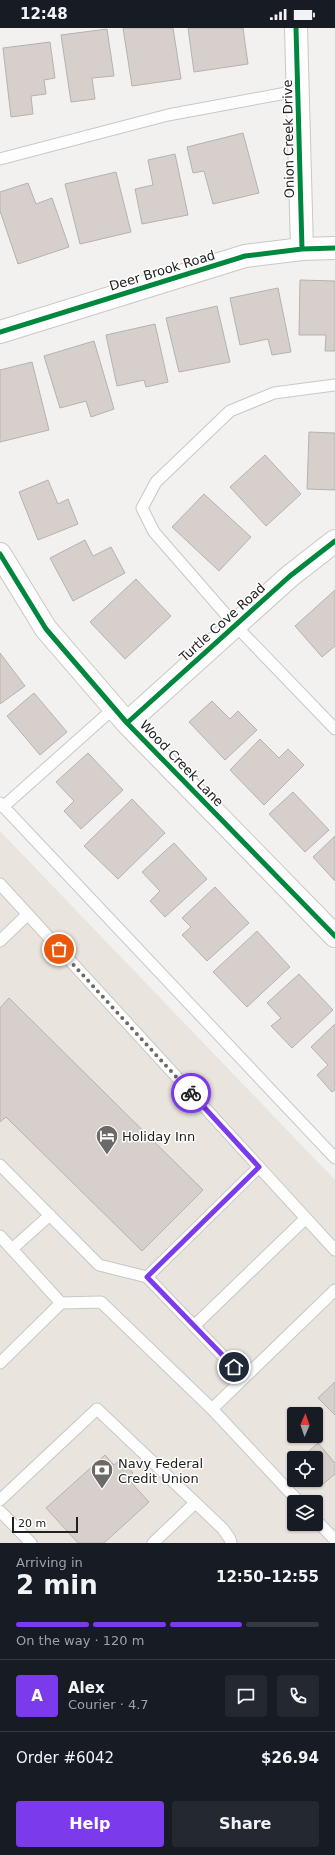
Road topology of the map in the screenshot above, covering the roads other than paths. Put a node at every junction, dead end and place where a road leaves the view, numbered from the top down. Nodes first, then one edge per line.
1 (296, 28) edge
2 (297, 92) junction
3 (0, 159) edge
4 (335, 248) edge
5 (302, 249) junction
6 (0, 332) edge
7 (335, 385) edge
8 (335, 541) edge
9 (0, 554) edge
10 (235, 625) junction
11 (121, 715) junction
12 (335, 729) edge
13 (2, 805) edge
14 (0, 884) edge
15 (28, 914) junction
16 (335, 936) edge
17 (0, 941) edge
18 (335, 1158) edge
19 (0, 1165) edge
20 (259, 1167) junction
21 (50, 1215) junction
22 (306, 1218) junction
23 (0, 1236) edge
24 (12, 1248) junction
25 (335, 1250) edge
26 (147, 1277) junction
27 (335, 1290) edge
28 (62, 1303) junction
29 (194, 1326) junction
30 (0, 1363) edge
31 (244, 1378) junction
32 (212, 1409) junction
33 (293, 1495) edge
34 (0, 1500) edge
35 (195, 1503) junction
36 (0, 1511) edge
37 (323, 1527) edge
38 (335, 1540) edge
39 (31, 1543) edge
40 (153, 1543) edge
41 (231, 1543) edge

1 - 2 street, Onion Creek Drive
2 - 3 lane
2 - 5 street, Onion Creek Drive
4 - 5 street, Deer Brook Road
5 - 6 street, Deer Brook Road
7 - 10 lane
8 - 10 street, Turtle Cove Road
9 - 11 street, Wood Creek Lane
10 - 11 street, Turtle Cove Road
10 - 12 lane
11 - 13 lane
11 - 16 street, Wood Creek Lane
13 - 18 lane
14 - 15 lane
15 - 17 lane
15 - 20 lane
19 - 21 lane
20 - 22 lane
20 - 26 lane
21 - 24 lane
21 - 26 lane
22 - 25 lane
22 - 29 lane
23 - 24 lane
24 - 28 lane
26 - 29 lane
27 - 31 lane
28 - 30 lane
28 - 32 lane
29 - 31 lane
31 - 32 lane
32 - 33 lane
34 - 35 lane
35 - 40 lane
35 - 41 lane
36 - 39 lane
37 - 38 lane

